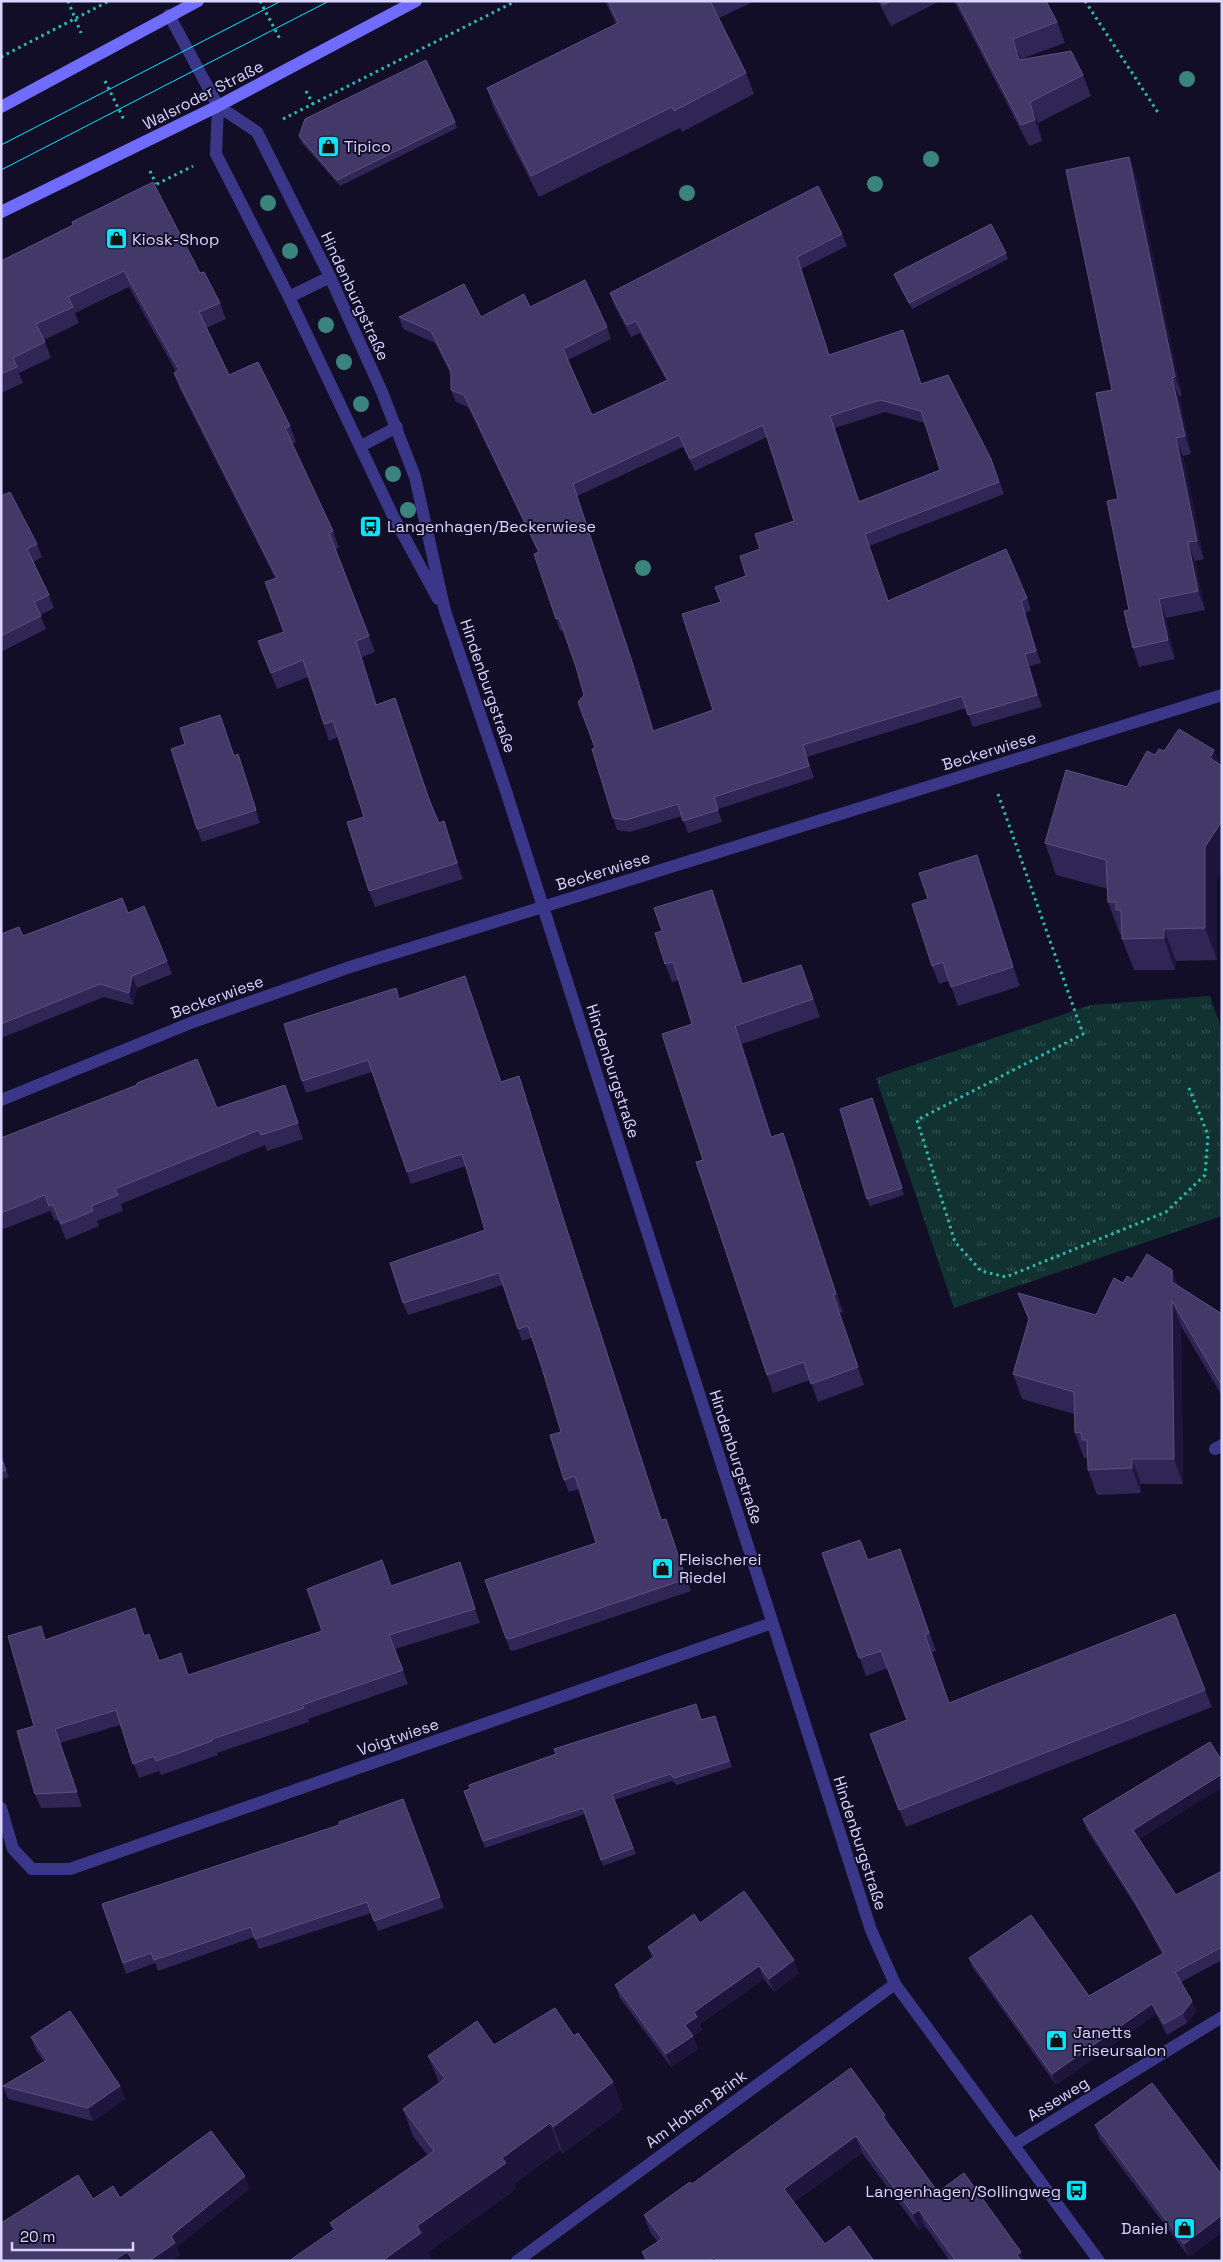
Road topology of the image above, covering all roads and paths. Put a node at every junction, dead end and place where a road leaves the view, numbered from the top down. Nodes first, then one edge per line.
1 (68, 1) edge
2 (109, 1) edge
3 (198, 1) edge
4 (416, 1) edge
5 (516, 1) edge
6 (1085, 1) edge
7 (169, 16) junction
8 (74, 19) junction
9 (1, 57) edge
10 (93, 57) junction
11 (218, 106) junction
12 (1, 107) edge
13 (1159, 114) dead end
14 (285, 118) dead end
15 (138, 146) junction
16 (177, 174) dead end
17 (156, 184) junction
18 (148, 189) edge
19 (1, 212) edge
20 (330, 278) junction
21 (289, 297) junction
22 (397, 427) junction
23 (361, 446) junction
24 (445, 611) junction
25 (1222, 695) edge
26 (989, 768) junction
27 (543, 907) junction
28 (1189, 1088) dead end
29 (1, 1100) edge
30 (772, 1624) junction
31 (1, 1808) edge
32 (895, 1984) junction
33 (1222, 2017) edge
34 (1014, 2145) junction
35 (517, 2261) edge
36 (1099, 2261) edge

1 - 8 path
2 - 8 path
3 - 7 main road
4 - 11 main road, Walsroder Straße
5 - 14 path
6 - 13 path
7 - 10 main road
7 - 11 street, Hindenburgstraße
8 - 9 path
8 - 10 path
10 - 12 main road
10 - 15 path
11 - 15 main road, Walsroder Straße
11 - 20 street, Hindenburgstraße
11 - 21 street, Hindenburgstraße
15 - 17 path
15 - 19 main road, Walsroder Straße
16 - 17 path
17 - 18 path
20 - 21 street
20 - 22 street, Hindenburgstraße
21 - 23 street, Hindenburgstraße
22 - 23 street
22 - 24 street, Hindenburgstraße
23 - 24 street, Hindenburgstraße
24 - 27 street, Hindenburgstraße
25 - 26 street, Beckerwiese
26 - 27 street, Beckerwiese
26 - 28 path
27 - 29 street, Beckerwiese
27 - 30 street, Hindenburgstraße
30 - 31 street, Voigtwiese
30 - 32 street, Hindenburgstraße
32 - 34 street, Hindenburgstraße
32 - 35 street, Am Hohen Brink
33 - 34 street, Asseweg
34 - 36 street, Hindenburgstraße

